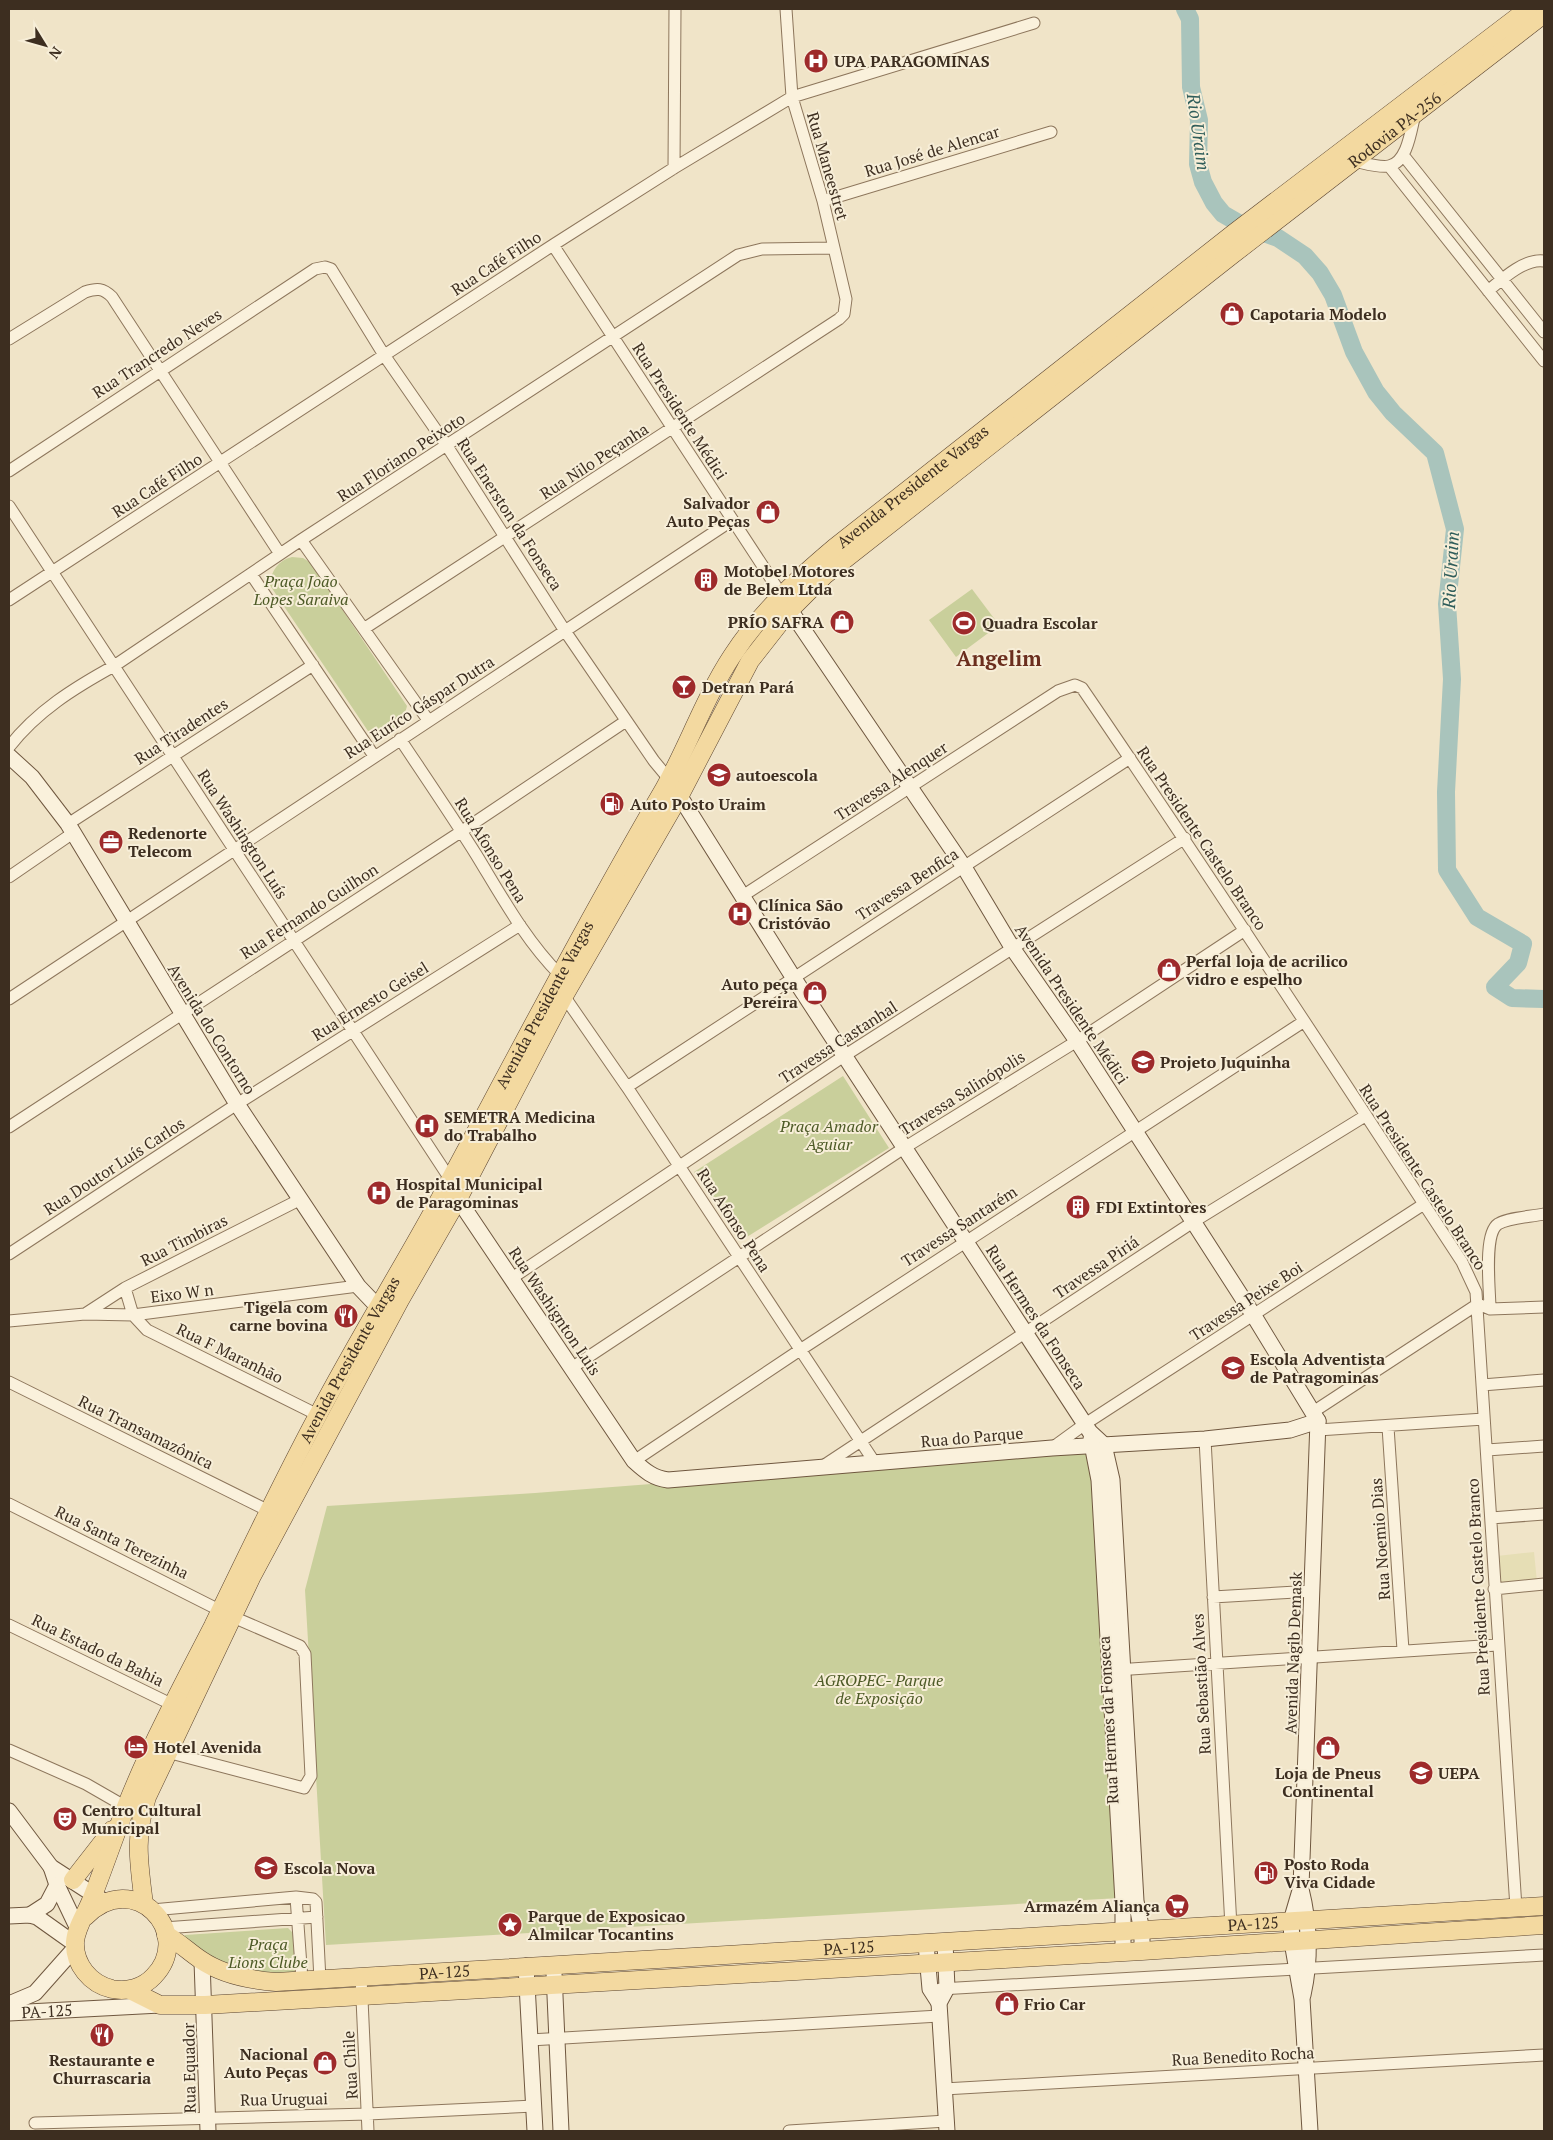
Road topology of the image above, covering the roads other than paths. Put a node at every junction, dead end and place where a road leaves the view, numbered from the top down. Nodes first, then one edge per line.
1 (675, 9) edge
2 (1528, 9) edge
3 (788, 12) edge
4 (1544, 14) edge
5 (1034, 23) dead end
6 (792, 97) junction
7 (1415, 114) junction
8 (1051, 132) dead end
9 (1403, 155) junction
10 (1354, 161) junction
11 (1389, 166) junction
12 (674, 168) junction
13 (823, 201) junction
14 (1280, 208) junction
15 (1450, 214) junction
16 (1436, 225) junction
17 (1240, 239) joint
18 (553, 245) junction
19 (833, 248) junction
20 (1544, 261) edge
21 (325, 267) joint
22 (1502, 279) junction
23 (1488, 291) junction
24 (839, 320) joint
25 (1544, 332) edge
26 (614, 337) junction
27 (9, 339) edge
28 (384, 355) junction
29 (1544, 361) edge
30 (1075, 369) junction
31 (158, 371) junction
32 (672, 429) junction
33 (447, 446) junction
34 (220, 464) junction
35 (9, 471) edge
36 (9, 506) edge
37 (731, 521) junction
38 (505, 539) junction
39 (301, 540) junction
40 (280, 554) junction
41 (52, 572) junction
42 (251, 574) junction
43 (781, 594) junction
44 (9, 600) edge
45 (790, 610) junction
46 (364, 628) junction
47 (565, 631) junction
48 (114, 666) junction
49 (312, 666) junction
50 (1058, 691) joint
51 (428, 720) junction
52 (626, 721) junction
53 (400, 739) junction
54 (9, 747) edge
55 (173, 755) junction
56 (9, 756) edge
57 (374, 756) junction
58 (1130, 758) junction
59 (669, 779) junction
60 (909, 789) junction
61 (680, 795) junction
62 (71, 828) junction
63 (462, 831) junction
64 (1185, 838) junction
65 (232, 849) junction
66 (964, 867) junction
67 (9, 876) edge
68 (741, 897) junction
69 (125, 921) junction
70 (520, 925) junction
71 (1245, 930) junction
72 (293, 941) junction
73 (1013, 949) junction
74 (560, 975) junction
75 (793, 977) junction
76 (564, 996) junction
77 (9, 999) edge
78 (182, 1014) junction
79 (1303, 1022) junction
80 (353, 1032) junction
81 (1077, 1041) junction
82 (844, 1056) junction
83 (627, 1086) junction
84 (237, 1104) junction
85 (1366, 1116) junction
86 (9, 1127) edge
87 (1135, 1131) junction
88 (904, 1148) junction
89 (679, 1166) junction
90 (450, 1179) junction
91 (301, 1199) junction
92 (458, 1199) junction
93 (1424, 1204) junction
94 (1544, 1214) edge
95 (1193, 1222) junction
96 (965, 1242) junction
97 (9, 1254) edge
98 (738, 1258) junction
99 (512, 1278) junction
100 (358, 1286) junction
101 (125, 1288) junction
102 (1478, 1304) junction
103 (1544, 1307) edge
104 (1490, 1309) junction
105 (385, 1312) junction
106 (85, 1314) junction
107 (132, 1315) junction
108 (1254, 1316) junction
109 (9, 1321) edge
110 (1026, 1333) junction
111 (800, 1350) junction
112 (573, 1367) junction
113 (1544, 1380) edge
114 (9, 1382) edge
115 (1482, 1385) junction
116 (318, 1415) junction
117 (1484, 1419) junction
118 (1316, 1421) junction
119 (1388, 1427) junction
120 (1093, 1437) junction
121 (1205, 1439) junction
122 (861, 1440) junction
123 (1544, 1446) edge
124 (1052, 1448) junction
125 (1487, 1450) junction
126 (634, 1461) junction
127 (875, 1462) junction
128 (823, 1466) junction
129 (9, 1504) edge
130 (269, 1511) junction
131 (1544, 1514) edge
132 (1491, 1518) junction
133 (1544, 1584) edge
134 (1494, 1590) junction
135 (1313, 1591) junction
136 (1213, 1597) junction
137 (227, 1613) junction
138 (9, 1625) edge
139 (1497, 1645) junction
140 (1403, 1650) junction
141 (1310, 1657) junction
142 (1215, 1663) junction
143 (1116, 1670) junction
144 (173, 1704) junction
145 (9, 1750) edge
146 (167, 1752) junction
147 (9, 1811) edge
148 (124, 1812) junction
149 (65, 1882) junction
150 (296, 1897) junction
151 (99, 1898) junction
152 (1544, 1906) edge
153 (148, 1907) junction
154 (1516, 1908) junction
155 (30, 1915) junction
156 (9, 1916) edge
157 (317, 1917) junction
158 (298, 1919) junction
159 (1300, 1921) junction
160 (1544, 1925) edge
161 (1231, 1926) junction
162 (1142, 1930) junction
163 (165, 1932) junction
164 (1123, 1932) junction
165 (78, 1935) junction
166 (1300, 1941) junction
167 (945, 1942) junction
168 (926, 1944) junction
169 (844, 1949) junction
170 (1142, 1951) junction
171 (1123, 1952) junction
172 (1544, 1955) edge
173 (737, 1956) junction
174 (202, 1961) junction
175 (946, 1962) junction
176 (554, 1964) junction
177 (928, 1964) junction
178 (526, 1966) junction
179 (845, 1968) junction
180 (1302, 1970) junction
181 (738, 1975) junction
182 (361, 1977) junction
183 (302, 1980) junction
184 (320, 1980) junction
185 (555, 1985) junction
186 (528, 1987) junction
187 (947, 1988) junction
188 (930, 1989) junction
189 (125, 1990) junction
190 (35, 1993) junction
191 (363, 1997) junction
192 (9, 2004) edge
193 (160, 2005) junction
194 (205, 2005) junction
195 (98, 2007) junction
196 (939, 2009) junction
197 (9, 2013) edge
198 (39, 2013) junction
199 (556, 2038) junction
200 (530, 2040) junction
201 (1544, 2055) edge
202 (1308, 2068) junction
203 (944, 2089) junction
204 (534, 2106) junction
205 (368, 2114) junction
206 (35, 2123) dead end
207 (208, 2124) edge
208 (947, 2126) edge
209 (368, 2131) edge
210 (535, 2131) edge
211 (561, 2131) edge
212 (789, 2131) edge
213 (1310, 2131) edge

1 - 12 street
2 - 14 main road, Rodovia PA-256
3 - 6 street, Rua Maneestret
4 - 7 main road, Rodovia PA-256
5 - 6 street, Rua Café Filho
6 - 12 street, Rua Café Filho
6 - 13 street, Rua Maneestret
7 - 9 street
7 - 10 main road, Rodovia PA-256
8 - 13 street, Rua José de Alencar
9 - 11 street
9 - 15 street
10 - 11 street
10 - 14 main road, Rodovia PA-256
11 - 16 street
12 - 18 street, Rua Café Filho
13 - 19 street, Rua Maneestret
14 - 17 main road, Rodovia PA-256
15 - 16 street
15 - 22 street
16 - 23 street
17 - 30 main road, Avenida Presidente Vargas
18 - 26 street, Rua Presidente Médici
18 - 28 street, Rua Café Filho
19 - 24 street, Rua Maneestret
19 - 26 street, Rua Floriano Peixoto
20 - 22 street
21 - 28 street, Rua Enerston da Fonseca
21 - 31 street, Rua Trancredo Neves
22 - 23 street
22 - 25 street
23 - 29 street
24 - 32 street, Rua Nilo Peçanha
26 - 32 street, Rua Presidente Médici
26 - 33 street, Rua Floriano Peixoto
27 - 31 street
28 - 33 street, Rua Enerston da Fonseca
28 - 34 street, Rua Café Filho
30 - 43 main road, Avenida Presidente Vargas
30 - 45 main road, Avenida Presidente Vargas
31 - 34 street
31 - 35 street, Rua Trancredo Neves
32 - 37 street, Rua Presidente Médici
32 - 38 street, Rua Nilo Peçanha
33 - 38 street, Rua Enerston da Fonseca
33 - 39 street, Rua Floriano Peixoto
34 - 40 street
34 - 41 street, Rua Café Filho
36 - 41 street, Rua Washington Luís
37 - 43 street, Rua Presidente Médici
37 - 47 street, Rua Euríco Gáspar Dutra
38 - 46 street, Rua Nilo Peçanha
38 - 47 street, Rua Enerston da Fonseca
39 - 40 street, Rua Floriano Peixoto
39 - 46 street
40 - 42 street, Rua Floriano Peixoto
41 - 44 street, Rua Café Filho
41 - 48 street, Rua Washington Luís
42 - 48 street, Rua Floriano Peixoto
42 - 49 street
43 - 59 main road, Avenida Presidente Vargas
45 - 60 street, Avenida Presidente Médici
45 - 61 main road, Avenida Presidente Vargas
46 - 51 street
47 - 51 street, Rua Euríco Gáspar Dutra
47 - 52 street, Rua Enerston da Fonseca
48 - 54 street, Rua Floriano Peixoto
48 - 55 street, Rua Washington Luís
49 - 55 street, Rua Tiradentes
49 - 57 street
50 - 58 street, Rua Presidente Castelo Branco
50 - 60 street, Travessa Alenquer
51 - 53 street, Rua Euríco Gáspar Dutra
52 - 59 street, Rua Enerston da Fonseca
52 - 63 street, Rua Fernando Guilhon
53 - 57 street, Rua Euríco Gáspar Dutra
53 - 63 street, Rua Afonso Pena
55 - 62 street, Rua Tiradentes
55 - 65 street, Rua Washington Luís
56 - 62 street, Avenida do Contorno
57 - 65 street, Rua Euríco Gáspar Dutra
58 - 64 street, Rua Presidente Castelo Branco
58 - 66 street, Travessa Benfica
59 - 61 street, Rua Hermes da Fonseca
59 - 74 main road, Avenida Presidente Vargas
60 - 66 street, Avenida Presidente Médici
60 - 68 street, Travessa Alenquer
61 - 68 street, Rua Hermes da Fonseca
61 - 76 main road, Avenida Presidente Vargas
62 - 67 street, Rua Tiradentes
62 - 69 street, Avenida do Contorno
63 - 70 street, Rua Afonso Pena
63 - 72 street, Rua Fernando Guilhon
64 - 71 street, Rua Presidente Castelo Branco
64 - 73 street, Travessa Castanhal
65 - 69 street, Rua Euríco Gáspar Dutra
65 - 72 street, Rua Washington Luís
66 - 73 street, Avenida Presidente Médici
66 - 75 street, Travessa Benfica
68 - 75 street, Rua Hermes da Fonseca
69 - 77 street, Rua Euríco Gáspar Dutra
69 - 78 street, Avenida do Contorno
70 - 74 street, Rua Afonso Pena
70 - 80 street, Rua Ernesto Geisel
71 - 79 street, Rua Presidente Castelo Branco
71 - 81 street, Travessa Salinópolis
72 - 78 street, Rua Fernando Guilhon
72 - 80 street, Rua Washington Luís
73 - 81 street, Avenida Presidente Médici
73 - 82 street, Travessa Castanhal
74 - 90 main road, Avenida Presidente Vargas
75 - 82 street, Rua Hermes da Fonseca
75 - 83 street, Travessa Benfica
76 - 83 street, Rua Afonso Pena
76 - 92 main road, Avenida Presidente Vargas
78 - 84 street, Avenida do Contorno
78 - 86 street, Rua Fernando Guilhon
79 - 85 street, Rua Presidente Castelo Branco
79 - 87 street, Travessa Santarém
80 - 84 street, Rua Ernesto Geisel
80 - 90 street, Rua Washington Luís
81 - 87 street, Avenida Presidente Médici
81 - 88 street, Travessa Salinópolis
82 - 88 street, Rua Hermes da Fonseca
82 - 89 street, Travessa Castanhal
83 - 89 street, Rua Afonso Pena
84 - 91 street, Avenida do Contorno
84 - 97 street, Rua Doutor Luís Carlos
85 - 93 street, Rua Presidente Castelo Branco
85 - 95 street, Travessa Piriá
87 - 95 street, Avenida Presidente Médici
87 - 96 street, Travessa Santarém
88 - 96 street, Rua Hermes da Fonseca
88 - 98 street, Travessa Salinópolis
89 - 98 street, Rua Afonso Pena
89 - 99 street, Travessa Castanhal
90 - 92 street, Rua Washignton Luis
90 - 105 main road, Avenida Presidente Vargas
91 - 100 street, Avenida do Contorno
91 - 101 street, Rua Timbiras
92 - 99 street, Rua Washignton Luis
92 - 105 main road, Avenida Presidente Vargas
93 - 102 street, Rua Presidente Castelo Branco
93 - 108 street, Travessa Peixe Boi
94 - 104 street
95 - 108 street, Avenida Presidente Médici
95 - 110 street, Travessa Piriá
96 - 110 street, Rua Hermes da Fonseca
96 - 111 street, Travessa Santarém
98 - 111 street, Rua Afonso Pena
98 - 112 street, Travessa Salinópolis
99 - 112 street, Rua Washignton Luis
100 - 105 street, Avenida do Contorno
100 - 107 street, Eixo W n
101 - 106 street, Rua Timbiras
101 - 107 street
102 - 104 street
102 - 115 street, Rua Presidente Castelo Branco
102 - 118 street
103 - 104 street
105 - 116 main road, Avenida Presidente Vargas
105 - 137 main road, Avenida Presidente Vargas
106 - 107 street, Eixo W n
106 - 109 street, Eixo W n
107 - 116 street, Rua F Maranhão
108 - 118 street, Avenida Presidente Médici
108 - 120 street, Travessa Peixe Boi
110 - 120 street, Rua Hermes da Fonseca
110 - 122 street, Travessa Piriá
111 - 122 street, Rua Afonso Pena
111 - 126 street, Travessa Santarém
112 - 126 street, Rua Washignton Luis
113 - 115 street
114 - 130 street, Rua Transamazônica
115 - 117 street, Rua Presidente Castelo Branco
116 - 130 main road, Avenida Presidente Vargas
117 - 119 street
117 - 125 street, Rua Presidente Castelo Branco
118 - 119 street
118 - 121 street, Rua do Parque
118 - 135 street, Avenida Nagib Demask
119 - 140 street, Rua Noemio Dias
120 - 121 street, Rua do Parque
120 - 124 street, Rua do Parque
120 - 124 street, Travessa Peixe Boi
120 - 143 street
121 - 136 street, Rua Sebastião Alves
122 - 127 street, Rua Afonso Pena
122 - 128 street, Travessa Piriá
123 - 125 street
124 - 127 street, Rua do Parque
125 - 132 street, Rua Presidente Castelo Branco
126 - 128 street, Rua do Parque
127 - 128 street, Rua do Parque
129 - 137 street, Rua Santa Terezinha
130 - 137 main road, Avenida Presidente Vargas
131 - 132 street
132 - 134 street, Rua Presidente Castelo Branco
133 - 134 street
134 - 139 street, Rua Presidente Castelo Branco
135 - 136 street
135 - 141 street, Avenida Nagib Demask
136 - 142 street, Rua Sebastião Alves
137 - 144 main road, Avenida Presidente Vargas
137 - 146 main road, Avenida Presidente Vargas
137 - 146 street, Rua Santa Terezinha
138 - 144 street, Rua Estado da Bahia
139 - 140 street
139 - 154 street, Rua Presidente Castelo Branco
140 - 141 street
141 - 142 street
141 - 159 street, Avenida Nagib Demask
142 - 143 street
142 - 161 street, Rua Sebastião Alves
143 - 162 street, Rua Hermes da Fonseca
143 - 164 street
144 - 148 main road, Avenida Presidente Vargas
145 - 148 street
146 - 153 main road, Avenida Presidente Vargas
147 - 149 street
148 - 149 main road
148 - 151 main road, Avenida Presidente Vargas
149 - 151 street
149 - 155 street
149 - 165 street
150 - 153 street
150 - 157 street
150 - 158 street
151 - 153 main road
151 - 165 main road, PA-125
152 - 154 main road, PA-125 / PA-125
153 - 163 main road, PA-125
154 - 159 main road, PA-125 / PA-125
155 - 156 street
155 - 165 street
157 - 158 street
157 - 184 street
158 - 163 street
158 - 183 street
159 - 161 main road, PA-125 / PA-125
159 - 166 street, Avenida Nagib Demask
160 - 166 main road, PA-125
161 - 162 main road, PA-125 / PA-125
162 - 164 main road, PA-125 / PA-125
162 - 170 street, Rua Hermes da Fonseca
163 - 174 main road, PA-125 / PA-125
163 - 189 main road
164 - 167 main road, PA-125 / PA-125
164 - 171 street
165 - 189 main road, PA-125
165 - 190 street, PA-125
166 - 170 main road, PA-125
166 - 180 street, Avenida Nagib Demask
167 - 168 main road, PA-125 / PA-125
167 - 175 street
168 - 169 main road, PA-125 / PA-125
168 - 177 street
169 - 173 main road, PA-125 / PA-125
169 - 179 main road
170 - 171 main road, PA-125
171 - 175 main road, PA-125
172 - 180 street
173 - 176 main road, PA-125 / PA-125
173 - 181 main road
174 - 183 main road, PA-125 / PA-125
174 - 194 street, Rua Equador
175 - 177 main road, PA-125
175 - 187 street
176 - 178 main road, PA-125 / PA-125
176 - 185 street
177 - 179 main road, PA-125
177 - 188 street
178 - 182 main road, PA-125 / PA-125
178 - 186 street
179 - 181 main road, PA-125
180 - 187 street
180 - 202 street, Avenida Nagib Demask
181 - 185 main road, PA-125
182 - 184 main road, PA-125 / PA-125
182 - 191 street, Rua Chile
183 - 184 main road, PA-125 / PA-125
185 - 186 main road, PA-125
185 - 199 street
186 - 191 main road, PA-125
186 - 200 street
187 - 188 street
187 - 196 street
188 - 196 street
189 - 193 main road, PA-125
189 - 195 street
190 - 192 street, PA-125
190 - 198 street
191 - 194 main road, PA-125
191 - 205 street, Rua Chile
193 - 194 main road, PA-125 / PA-125
193 - 195 street, PA-125 / PA-125
194 - 207 street, Rua Equador
195 - 198 street, PA-125 / PA-125
196 - 199 street
196 - 203 street
197 - 198 street, PA-125 / PA-125
199 - 200 street
199 - 211 street
200 - 204 street
201 - 202 street, Rua Benedito Rocha
202 - 203 street, Rua Benedito Rocha
202 - 213 street, Avenida Nagib Demask
203 - 208 street
204 - 205 street, Rua Uruguai
204 - 210 street
205 - 207 street, Rua Uruguai
205 - 209 street, Rua Chile
206 - 207 street, Rua Uruguai
208 - 212 street

